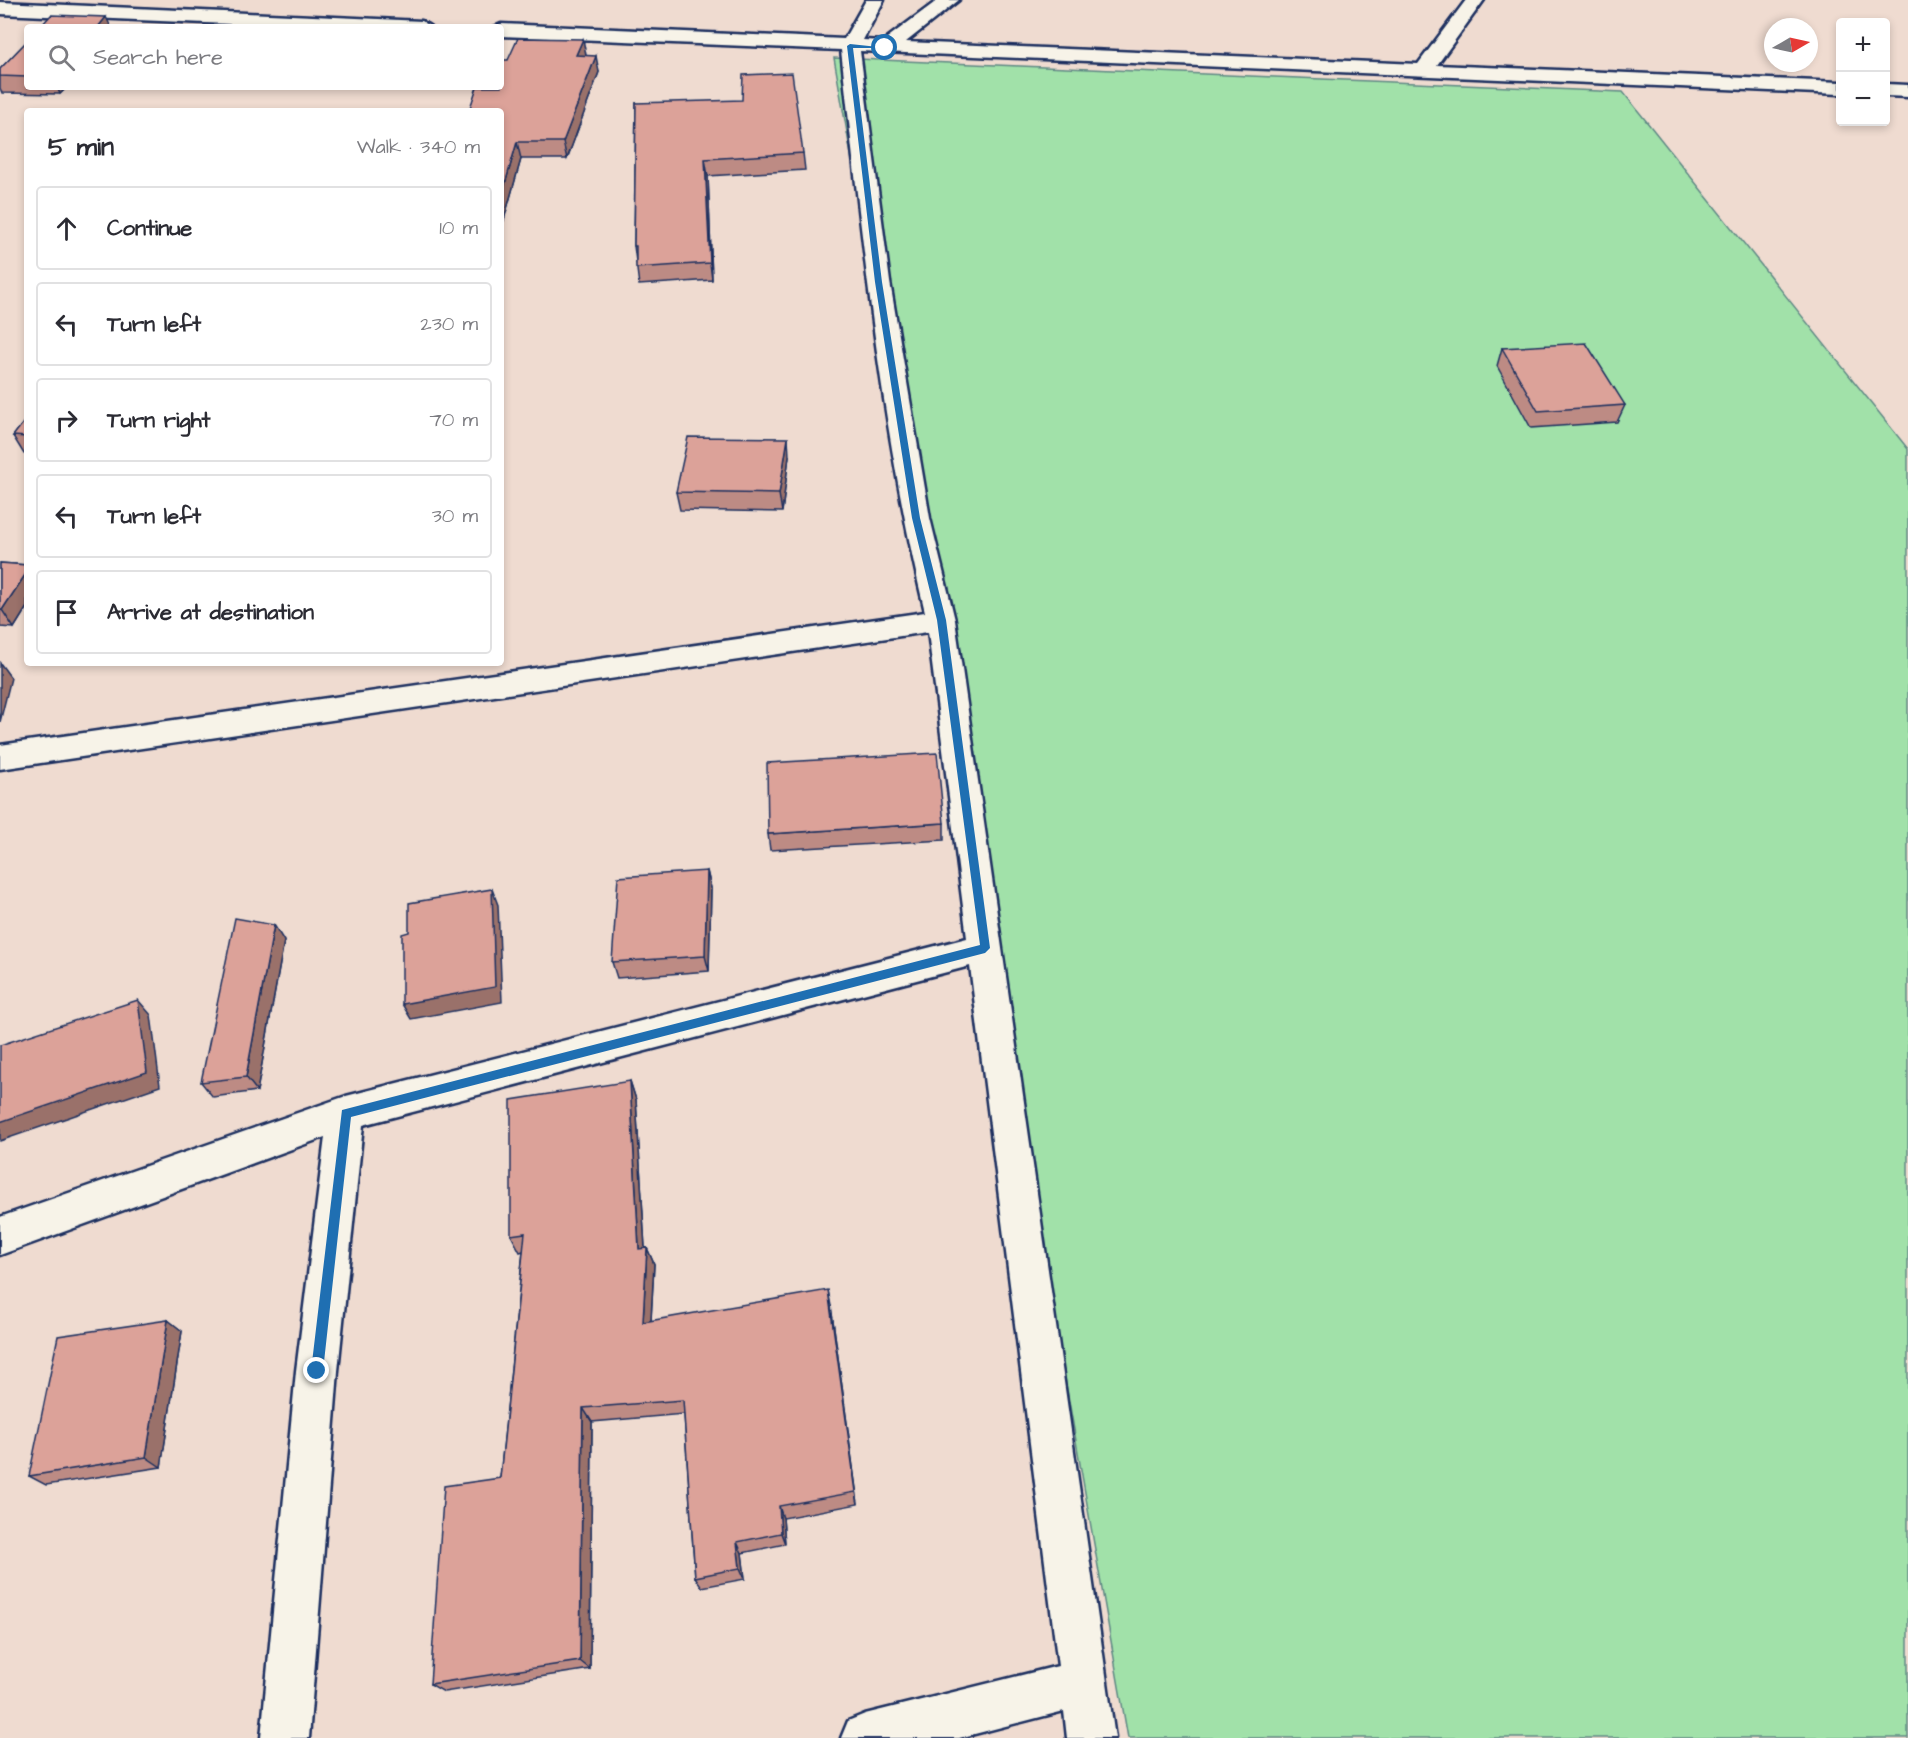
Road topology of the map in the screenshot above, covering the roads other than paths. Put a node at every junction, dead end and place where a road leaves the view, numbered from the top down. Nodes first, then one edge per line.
1 (875, 0) edge
2 (950, 0) edge
3 (1475, 0) edge
4 (27, 5) edge
5 (0, 8) edge
6 (368, 24) edge
7 (504, 30) edge
8 (850, 46) junction
9 (885, 48) junction
10 (1423, 69) junction
11 (1836, 88) edge
12 (1890, 90) edge
13 (1908, 91) edge
14 (941, 620) junction
15 (0, 757) edge
16 (985, 948) junction
17 (346, 1113) junction
18 (0, 1236) edge
19 (1084, 1683) junction
20 (285, 1738) edge
21 (865, 1738) edge
22 (1091, 1738) edge

1 - 8 street
2 - 9 street
3 - 10 street
4 - 5 street
4 - 6 street
7 - 8 street
8 - 9 street
8 - 14 street
9 - 10 street
10 - 11 street
12 - 13 street
14 - 15 street
14 - 16 street
16 - 17 street
16 - 19 street
17 - 18 street
17 - 20 street
19 - 21 street
19 - 22 street

